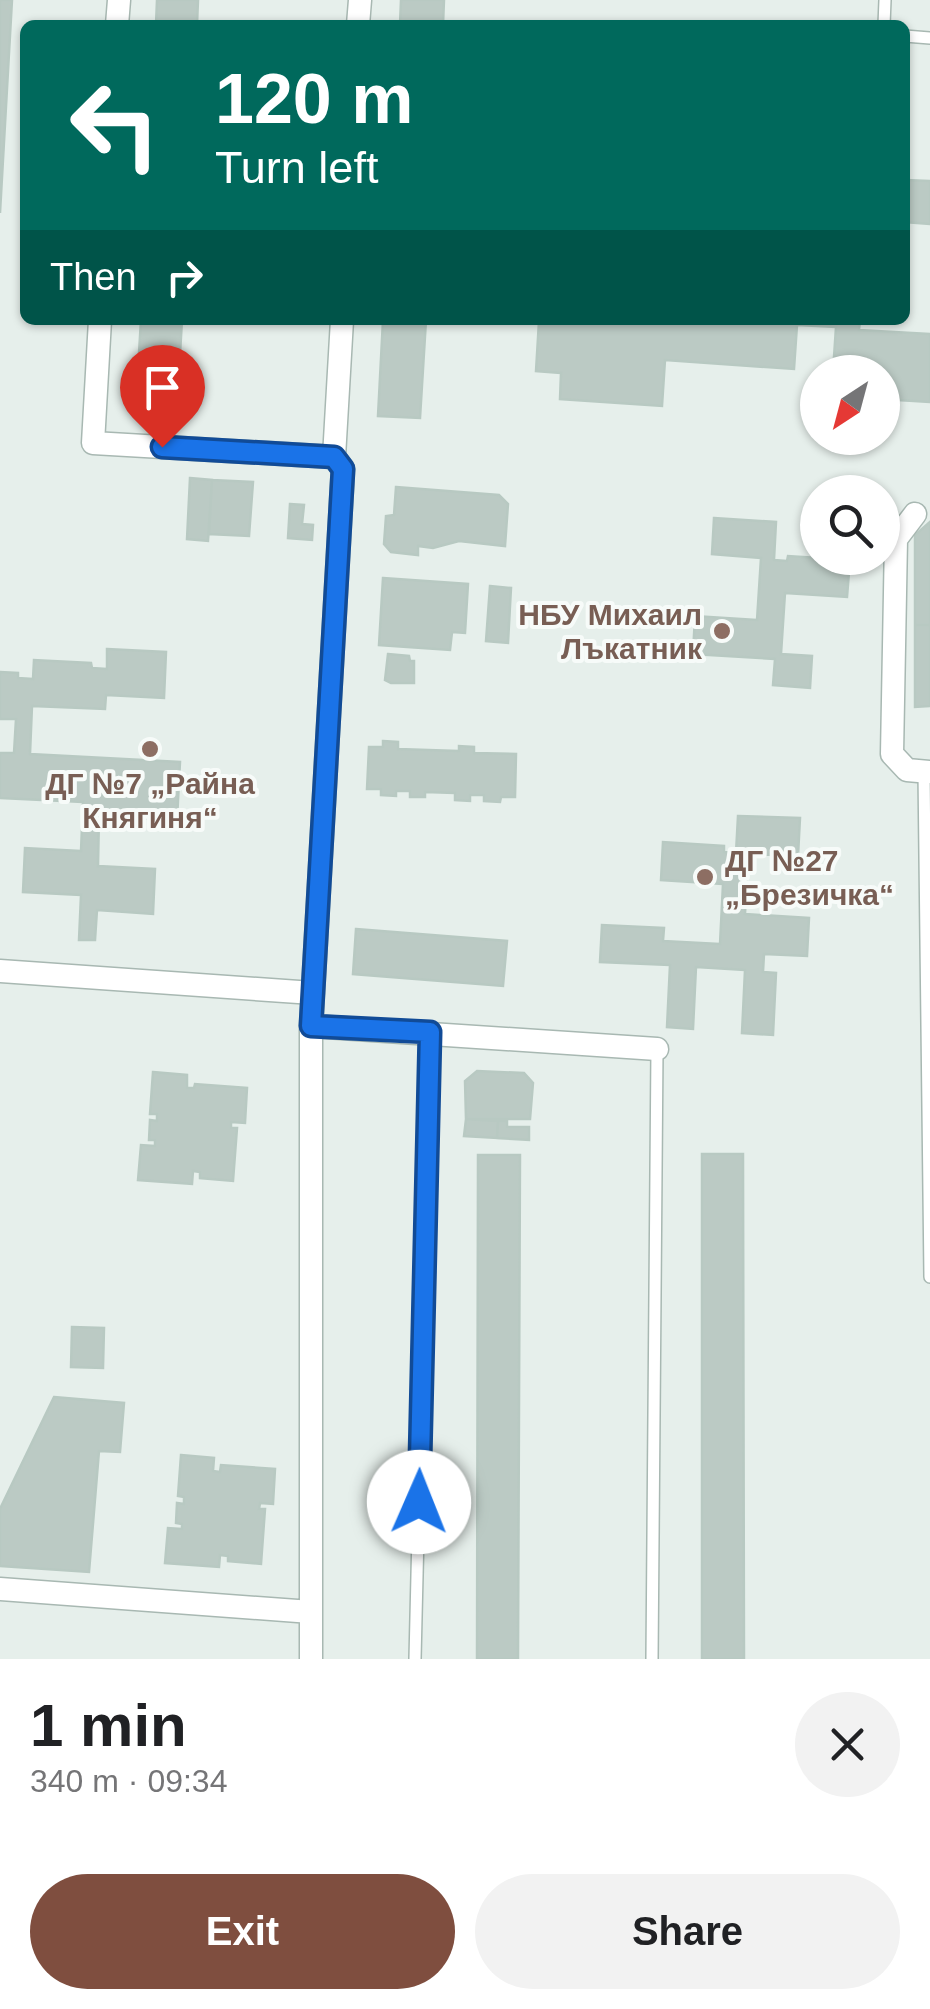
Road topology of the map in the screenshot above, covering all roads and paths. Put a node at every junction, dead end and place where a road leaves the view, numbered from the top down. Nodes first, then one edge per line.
1 (100, 325) edge
2 (342, 325) edge
3 (334, 457) junction
4 (915, 514) dead end
5 (927, 772) edge
6 (0, 972) edge
7 (313, 993) junction
8 (311, 1026) junction
9 (430, 1032) junction
10 (657, 1049) joint
11 (930, 1276) edge
12 (0, 1589) edge
13 (311, 1612) junction
14 (311, 1659) edge
15 (415, 1659) edge
16 (652, 1659) edge

1 - 3 street
2 - 3 street
3 - 7 street
4 - 5 street
5 - 11 lane
6 - 7 street
7 - 8 street
8 - 9 street
8 - 13 street
9 - 10 street
9 - 15 lane
10 - 16 lane
12 - 13 street
13 - 14 street

